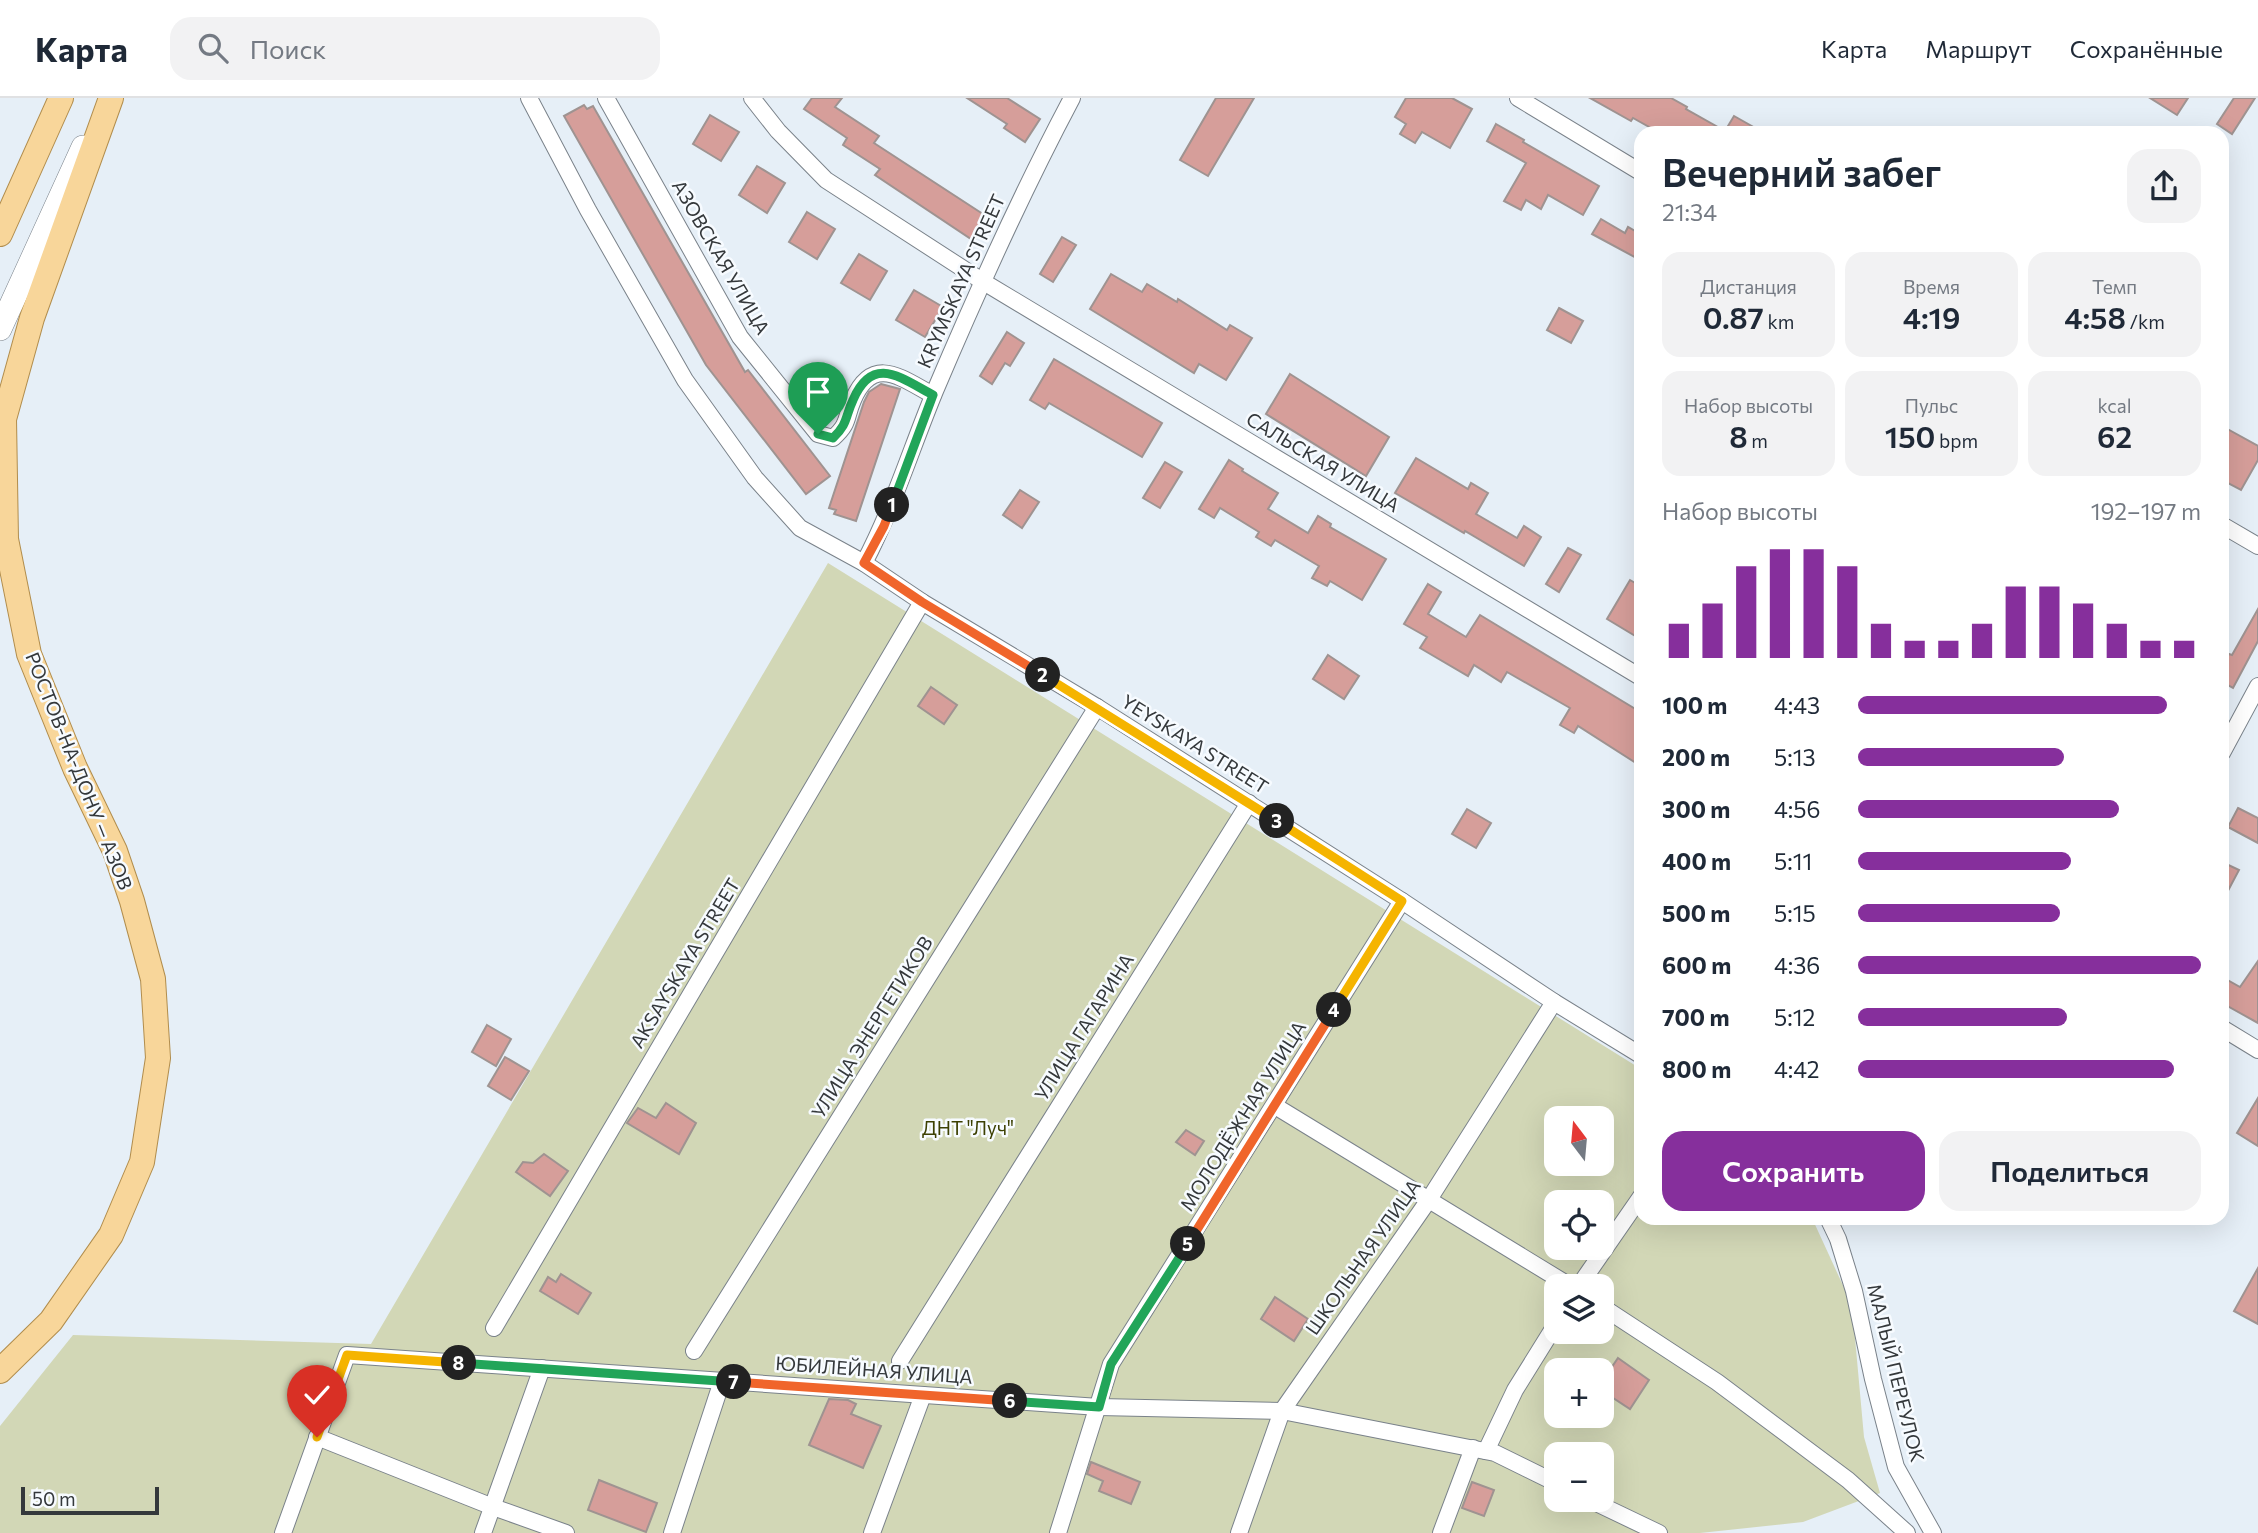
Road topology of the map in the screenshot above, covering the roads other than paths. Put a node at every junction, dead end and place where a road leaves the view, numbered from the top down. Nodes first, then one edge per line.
1 (61, 98) edge
2 (105, 98) edge
3 (111, 98) edge
4 (529, 98) edge
5 (606, 98) edge
6 (751, 98) edge
7 (1072, 98) edge
8 (1518, 98) edge
9 (1634, 168) edge
10 (0, 233) edge
11 (977, 278) junction
12 (0, 329) edge
13 (933, 395) junction
14 (2229, 529) edge
15 (2258, 547) edge
16 (864, 563) junction
17 (922, 602) junction
18 (1634, 673) edge
19 (2258, 686) edge
20 (1097, 707) junction
21 (2229, 740) edge
22 (1249, 803) junction
23 (1402, 901) junction
24 (1554, 1002) junction
25 (2229, 1032) edge
26 (2258, 1050) edge
27 (1634, 1051) edge
28 (1275, 1106) junction
29 (1428, 1201) junction
30 (1634, 1207) edge
31 (1831, 1225) edge
32 (1550, 1274) edge
33 (1587, 1274) edge
34 (1614, 1315) edge
35 (494, 1328) dead end
36 (1544, 1344) edge
37 (694, 1351) dead end
38 (900, 1361) dead end
39 (542, 1368) junction
40 (0, 1371) edge
41 (722, 1381) junction
42 (923, 1395) junction
43 (1099, 1407) junction
44 (1282, 1411) junction
45 (317, 1437) junction
46 (1479, 1450) junction
47 (1544, 1478) edge
48 (493, 1507) junction
49 (1614, 1512) edge
50 (283, 1533) edge
51 (482, 1533) edge
52 (566, 1533) edge
53 (672, 1533) edge
54 (872, 1533) edge
55 (1058, 1533) edge
56 (1239, 1533) edge
57 (1441, 1533) edge
58 (1658, 1533) edge
59 (1907, 1533) edge
60 (1933, 1533) edge

1 - 10 main road
2 - 12 main road
3 - 40 main road, РОСТОВ-НА-ДОНУ — АЗОВ
4 - 16 street, YEYSKAYA STREET
5 - 13 street, АЗОВСКАЯ УЛИЦА
6 - 11 street, САЛЬСКАЯ УЛИЦА
7 - 11 street, KRYMSKAYA STREET
8 - 9 street
11 - 13 street, KRYMSKAYA STREET
11 - 18 street, САЛЬСКАЯ УЛИЦА
13 - 16 street, KRYMSKAYA STREET
14 - 15 street
16 - 17 street, YEYSKAYA STREET
17 - 20 street, YEYSKAYA STREET
17 - 35 street, AKSAYSKAYA STREET
19 - 21 street
20 - 22 street, YEYSKAYA STREET
20 - 37 street, УЛИЦА ЭНЕРГЕТИКОВ
22 - 23 street, YEYSKAYA STREET
22 - 38 street, УЛИЦА ГАГАРИНА
23 - 24 street, YEYSKAYA STREET
23 - 28 street, МОЛОДЁЖНАЯ УЛИЦА
24 - 27 street, YEYSKAYA STREET
24 - 29 street, ШКОЛЬНАЯ УЛИЦА
25 - 26 street
28 - 29 street
28 - 43 street, МОЛОДЁЖНАЯ УЛИЦА
29 - 32 street
29 - 44 street, ШКОЛЬНАЯ УЛИЦА
30 - 33 street
31 - 60 street, МАЛЫЙ ПЕРЕУЛОК
34 - 59 street
36 - 46 street
39 - 41 street, ЮБИЛЕЙНАЯ УЛИЦА
39 - 45 street, ЮБИЛЕЙНАЯ УЛИЦА
39 - 48 street
41 - 42 street, ЮБИЛЕЙНАЯ УЛИЦА
41 - 53 street
42 - 43 street, ЮБИЛЕЙНАЯ УЛИЦА
42 - 54 street
43 - 44 street, ЮБИЛЕЙНАЯ УЛИЦА
43 - 55 street, МОЛОДЁЖНАЯ УЛИЦА
44 - 46 street, ЮБИЛЕЙНАЯ УЛИЦА
44 - 56 street, ШКОЛЬНАЯ УЛИЦА
45 - 48 street
45 - 50 street
46 - 47 street, ЮБИЛЕЙНАЯ УЛИЦА
46 - 57 street
48 - 51 street
48 - 52 street
49 - 58 street

